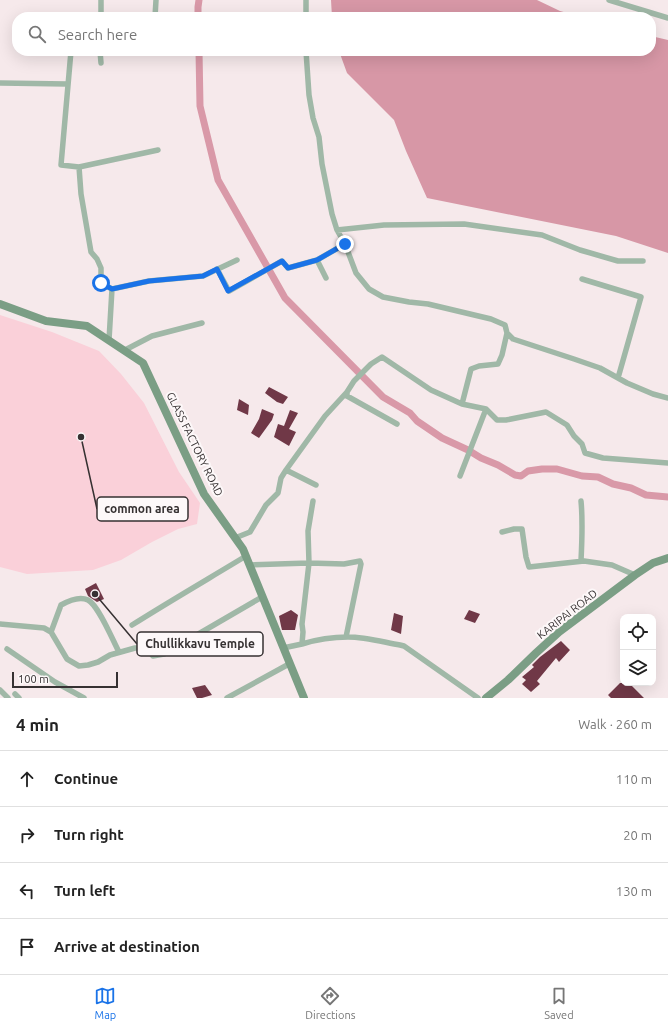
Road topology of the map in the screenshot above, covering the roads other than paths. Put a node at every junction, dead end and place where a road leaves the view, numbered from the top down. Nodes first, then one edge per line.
1 (101, 0) edge
2 (156, 0) edge
3 (306, 0) edge
4 (609, 0) edge
5 (101, 12) edge
6 (155, 12) edge
7 (306, 12) edge
8 (648, 12) edge
9 (656, 14) edge
10 (668, 18) edge
11 (70, 56) edge
12 (100, 56) edge
13 (306, 56) edge
14 (101, 63) dead end
15 (0, 83) edge
16 (67, 84) junction
17 (158, 150) dead end
18 (78, 167) junction
19 (337, 230) junction
20 (345, 244) junction
21 (237, 260) dead end
22 (317, 260) junction
23 (643, 261) dead end
24 (217, 269) junction
25 (326, 278) dead end
26 (582, 279) dead end
27 (112, 289) junction
28 (0, 304) edge
29 (202, 323) dead end
30 (507, 333) junction
31 (109, 340) junction
32 (125, 350) junction
33 (618, 378) junction
34 (347, 392) junction
35 (668, 398) edge
36 (462, 404) junction
37 (486, 409) junction
38 (397, 424) dead end
39 (668, 463) edge
40 (286, 470) junction
41 (460, 476) dead end
42 (316, 485) dead end
43 (313, 501) dead end
44 (581, 501) dead end
45 (502, 532) dead end
46 (235, 538) junction
47 (246, 556) junction
48 (668, 558) edge
49 (581, 561) junction
50 (309, 563) junction
51 (249, 565) junction
52 (635, 575) junction
53 (262, 597) junction
54 (0, 624) edge
55 (132, 625) dead end
56 (51, 632) junction
57 (346, 637) junction
58 (302, 644) junction
59 (282, 648) junction
60 (7, 649) dead end
61 (119, 652) junction
62 (289, 664) junction
63 (0, 690) edge
64 (8, 698) edge
65 (84, 698) edge
66 (226, 698) edge
67 (304, 698) edge
68 (478, 698) edge
69 (486, 698) edge

1 - 5 street
2 - 6 street
3 - 7 street
4 - 8 street
9 - 10 street
11 - 16 street
12 - 14 street
13 - 19 street
15 - 16 street
16 - 18 street
17 - 18 street
18 - 27 street
19 - 20 street
19 - 23 street
20 - 22 street
20 - 30 street
21 - 24 street
22 - 24 street
22 - 25 street
24 - 27 street
26 - 33 street
27 - 31 street
28 - 31 main road, GLASS FACTORY ROAD
29 - 32 street
30 - 33 street
30 - 36 street
31 - 32 main road, GLASS FACTORY ROAD
32 - 46 main road, GLASS FACTORY ROAD
33 - 35 street
34 - 36 street
34 - 38 street
34 - 40 street
36 - 37 street
37 - 39 street
37 - 41 street
40 - 42 street
40 - 46 street
43 - 50 street
44 - 49 street
45 - 49 street
46 - 47 main road, GLASS FACTORY ROAD
47 - 51 main road, GLASS FACTORY ROAD
47 - 55 street
48 - 52 main road, KARIPAI ROAD
49 - 52 street
50 - 51 street
50 - 57 street
50 - 58 street
51 - 53 main road, GLASS FACTORY ROAD
52 - 69 main road, KARIPAI ROAD
53 - 59 main road, GLASS FACTORY ROAD
53 - 61 street
54 - 56 street
56 - 61 street
56 - 61 street
57 - 58 street
57 - 68 street
58 - 59 street
59 - 62 main road, GLASS FACTORY ROAD
60 - 65 street
62 - 66 street
62 - 67 main road, GLASS FACTORY ROAD
63 - 64 street

